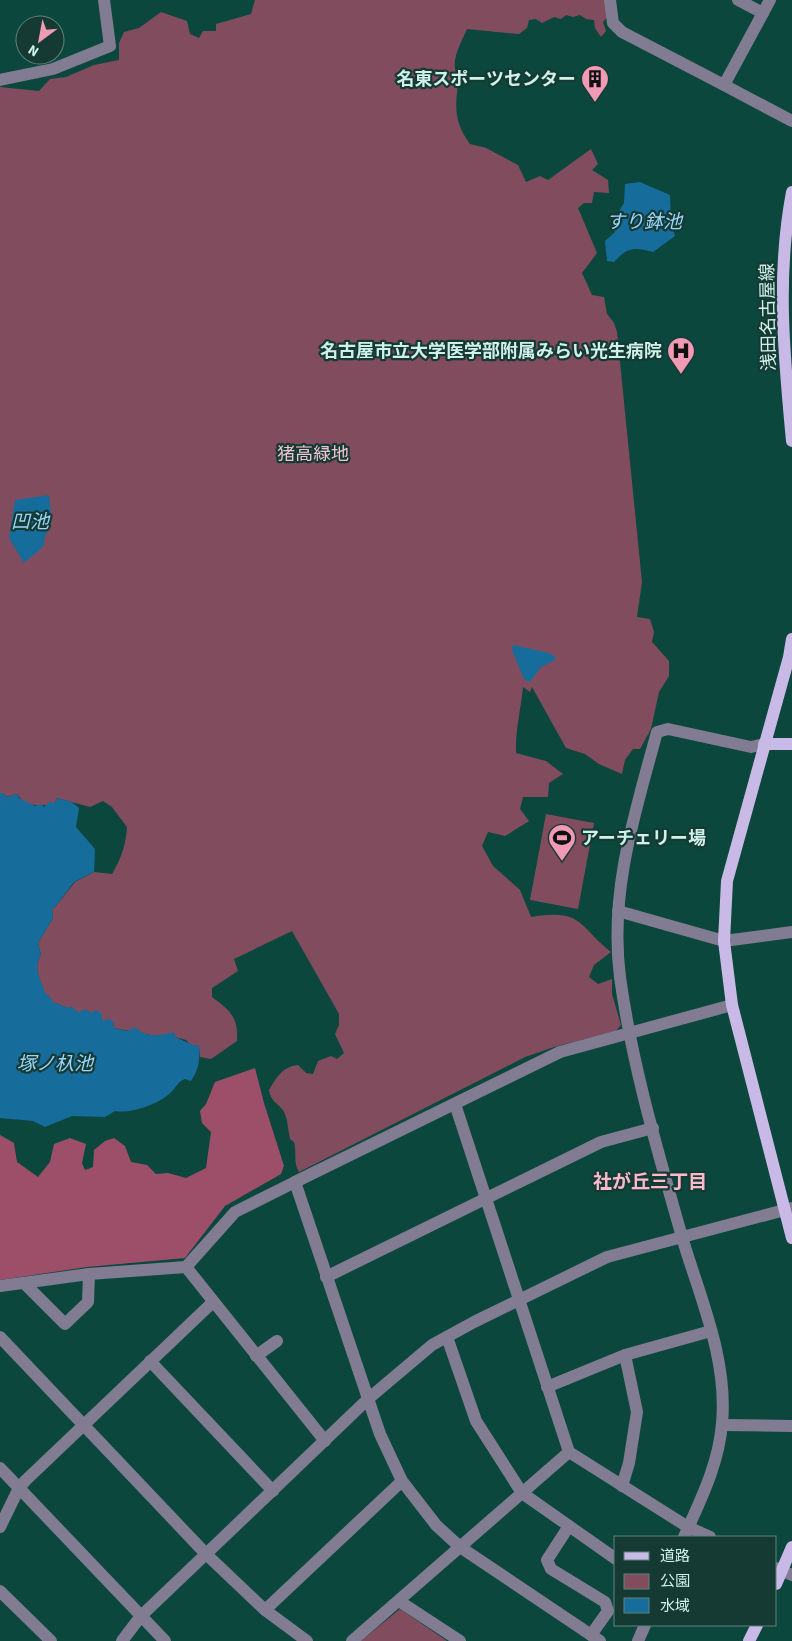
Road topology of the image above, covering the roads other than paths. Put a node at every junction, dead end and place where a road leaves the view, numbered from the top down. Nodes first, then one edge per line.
1 (104, 0) edge
2 (610, 0) edge
3 (738, 0) edge
4 (770, 0) edge
5 (763, 13) junction
6 (0, 80) edge
7 (724, 85) junction
8 (792, 121) edge
9 (792, 192) edge
10 (787, 326) edge
11 (792, 440) edge
12 (792, 640) edge
13 (764, 744) junction
14 (792, 744) edge
15 (618, 911) junction
16 (792, 932) edge
17 (724, 941) junction
18 (732, 1005) junction
19 (630, 1032) junction
20 (455, 1104) junction
21 (653, 1128) junction
22 (295, 1182) junction
23 (486, 1198) junction
24 (788, 1209) edge
25 (683, 1238) junction
26 (792, 1238) edge
27 (186, 1267) junction
28 (89, 1274) junction
29 (326, 1276) junction
30 (24, 1283) junction
31 (0, 1286) edge
32 (519, 1301) junction
33 (213, 1302) junction
34 (711, 1331) junction
35 (0, 1337) edge
36 (447, 1337) junction
37 (277, 1341) dead end
38 (625, 1355) junction
39 (256, 1356) junction
40 (150, 1361) junction
41 (547, 1386) junction
42 (368, 1399) junction
43 (722, 1425) junction
44 (82, 1426) junction
45 (792, 1426) edge
46 (325, 1441) junction
47 (569, 1452) junction
48 (0, 1468) edge
49 (402, 1481) junction
50 (622, 1486) junction
51 (19, 1488) junction
52 (273, 1490) junction
53 (522, 1493) junction
54 (569, 1526) junction
55 (0, 1528) edge
56 (686, 1532) edge
57 (705, 1536) edge
58 (460, 1547) junction
59 (792, 1547) edge
60 (206, 1554) junction
61 (614, 1558) edge
62 (783, 1571) edge
63 (777, 1582) edge
64 (0, 1591) edge
65 (399, 1601) junction
66 (265, 1610) junction
67 (141, 1616) junction
68 (645, 1626) edge
69 (756, 1626) edge
70 (595, 1638) edge
71 (51, 1641) edge
72 (122, 1641) edge
73 (165, 1641) edge
74 (307, 1641) edge
75 (352, 1641) edge
76 (460, 1641) edge
77 (638, 1641) edge
78 (749, 1641) edge

1 - 6 street
2 - 7 street
3 - 5 street
4 - 5 street
5 - 7 street
7 - 8 street
9 - 10 main road, 浅田名古屋線
10 - 11 main road, 浅田名古屋線
12 - 13 main road
13 - 14 main road
13 - 15 street
13 - 17 main road
15 - 17 street
15 - 19 street
16 - 17 street
17 - 18 main road
18 - 19 street
18 - 24 main road
19 - 20 street
19 - 21 street
20 - 22 street
20 - 23 street
21 - 23 street
21 - 25 street
22 - 27 street
22 - 29 street
23 - 29 street
23 - 32 street
24 - 25 street
24 - 26 main road
25 - 32 street
25 - 34 street
27 - 28 street
27 - 33 street
28 - 30 street
28 - 30 street
29 - 42 street
30 - 31 street
32 - 36 street
32 - 41 street
33 - 39 street
33 - 40 street
34 - 38 street
34 - 43 street
35 - 44 street
36 - 42 street
36 - 53 street
37 - 39 street
38 - 41 street
38 - 50 street
39 - 46 street
40 - 44 street
40 - 52 street
41 - 47 street
42 - 46 street
42 - 49 street
43 - 45 street
43 - 56 street
44 - 51 street
44 - 60 street
46 - 52 street
47 - 50 street
47 - 53 street
48 - 51 street
49 - 58 street
49 - 66 street
50 - 56 street
51 - 55 street
51 - 67 street
52 - 60 street
53 - 54 street
53 - 58 street
54 - 61 street
54 - 70 street
56 - 57 street
58 - 65 street
58 - 70 street
59 - 62 main road
60 - 66 street
60 - 67 street
62 - 63 main road
64 - 71 street
65 - 75 street
65 - 76 street
66 - 74 street
67 - 72 street
67 - 73 street
68 - 77 street
69 - 78 main road

